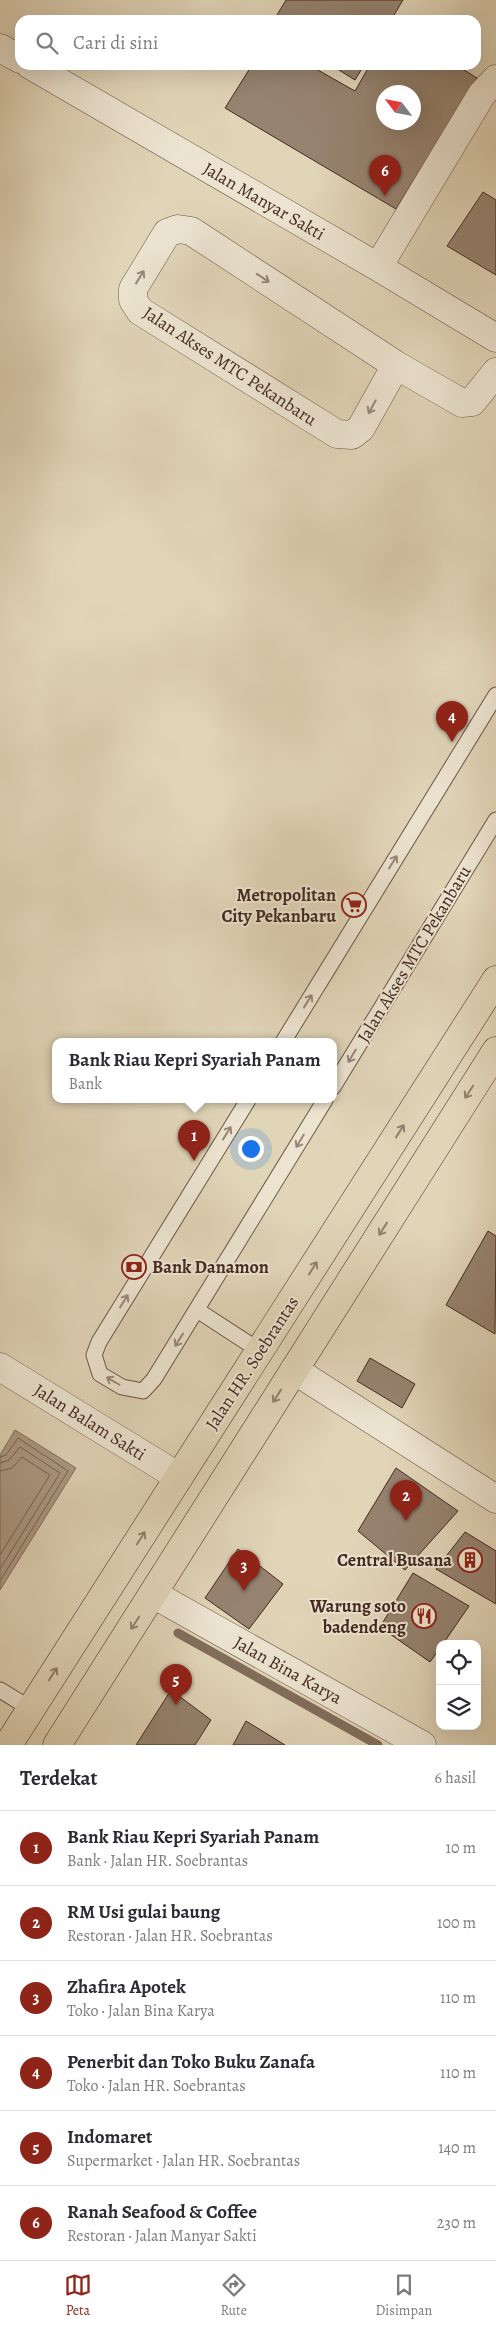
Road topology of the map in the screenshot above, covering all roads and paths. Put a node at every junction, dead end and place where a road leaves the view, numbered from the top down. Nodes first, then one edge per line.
1 (0, 48) edge
2 (15, 56) edge
3 (39, 70) edge
4 (496, 79) edge
5 (378, 267) junction
6 (496, 338) edge
7 (396, 365) junction
8 (496, 372) edge
9 (496, 695) edge
10 (496, 820) edge
11 (496, 980) edge
12 (285, 1038) edge
13 (496, 1051) edge
14 (337, 1080) edge
15 (246, 1103) edge
16 (323, 1103) edge
17 (197, 1310) junction
18 (260, 1351) junction
19 (0, 1367) edge
20 (294, 1370) junction
21 (179, 1477) junction
22 (496, 1499) edge
23 (153, 1594) junction
24 (0, 1690) edge
25 (31, 1708) junction
26 (8, 1745) edge
27 (57, 1745) edge
28 (422, 1745) edge

1 - 2 street
3 - 5 street, Jalan Manyar Sakti
4 - 5 street
5 - 6 street, Jalan Manyar Sakti
7 -> 7 street, Jalan Akses MTC Pekanbaru
7 - 8 street, Jalan Akses MTC Pekanbaru
12 -> 9 lane
10 -> 14 lane, Jalan Akses MTC Pekanbaru
18 -> 11 main road, Jalan HR. Soebrantas
13 -> 20 main road
17 -> 15 lane
16 -> 17 lane
17 - 18 lane
18 - 21 main road, Jalan HR. Soebrantas
19 - 21 street, Jalan Balam Sakti
20 - 22 street
20 -> 23 main road
25 -> 21 main road, Jalan HR. Soebrantas
23 -> 27 main road
23 - 28 street, Jalan Bina Karya
24 - 25 lane
25 - 26 main road, Jalan HR. Soebrantas

